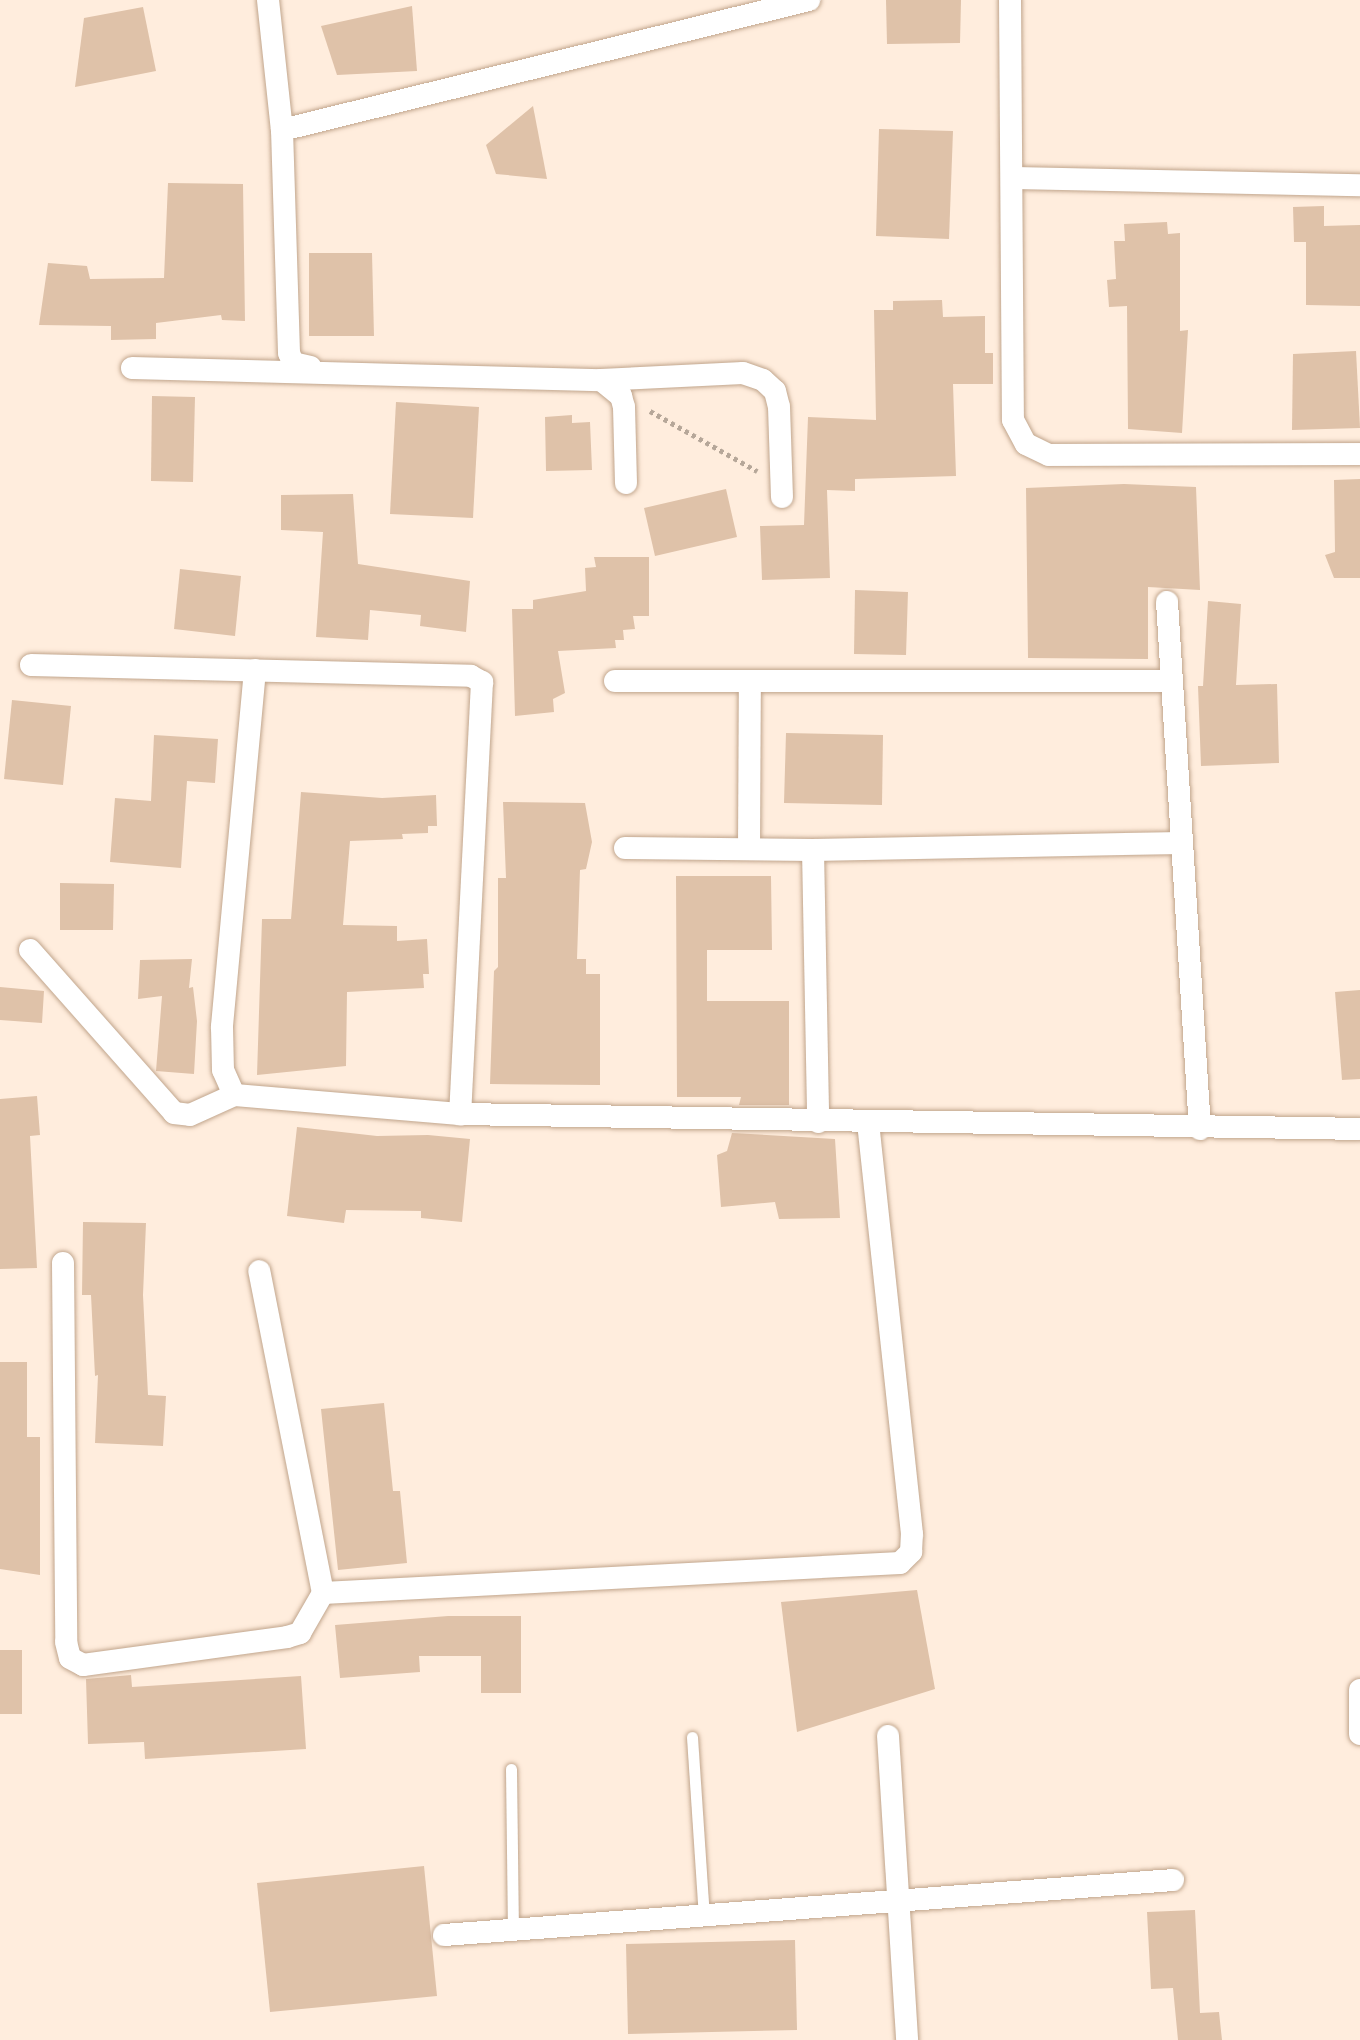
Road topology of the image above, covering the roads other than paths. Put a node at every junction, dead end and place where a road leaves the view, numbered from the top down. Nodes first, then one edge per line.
1 (268, 0) edge
2 (809, 0) edge
3 (1010, 0) edge
4 (282, 130) junction
5 (1014, 178) junction
6 (1360, 185) edge
7 (132, 368) dead end
8 (323, 370) junction
9 (601, 380) junction
10 (1360, 454) edge
11 (626, 483) dead end
12 (782, 491) road end
13 (1167, 602) dead end
14 (31, 665) dead end
15 (255, 670) junction
16 (615, 681) dead end
17 (1172, 681) junction
18 (750, 682) junction
19 (1182, 843) junction
20 (625, 848) dead end
21 (749, 848) junction
22 (813, 850) junction
23 (30, 950) dead end
24 (234, 1095) junction
25 (460, 1114) junction
26 (818, 1122) junction
27 (868, 1122) junction
28 (1200, 1129) junction
29 (1360, 1129) edge
30 (63, 1263) dead end
31 (259, 1271) dead end
32 (323, 1593) junction
33 (1360, 1690) edge
34 (1360, 1734) edge
35 (888, 1736) dead end
36 (692, 1737) dead end
37 (511, 1769) dead end
38 (1173, 1880) dead end
39 (899, 1904) junction
40 (704, 1917) junction
41 (513, 1930) junction
42 (444, 1935) dead end
43 (907, 2040) edge

1 - 4 street
2 - 4 street
3 - 5 street
4 - 8 street
5 - 6 street
5 - 10 street
7 - 8 street
8 - 9 street
9 - 11 street
9 - 12 street
13 - 17 street
14 - 15 street
15 - 24 street
15 - 25 street
16 - 18 street
17 - 18 street
17 - 19 street
18 - 21 street
19 - 22 street
19 - 28 street
20 - 21 street
21 - 22 street
22 - 26 street
23 - 24 street
24 - 25 street
25 - 26 street
26 - 27 street
27 - 28 street
27 - 32 street
28 - 29 street
30 - 32 street
31 - 32 street
33 - 34 street
35 - 39 street
36 - 40 lane
37 - 41 lane
38 - 39 street
39 - 40 street
39 - 43 street
40 - 41 street
41 - 42 street

